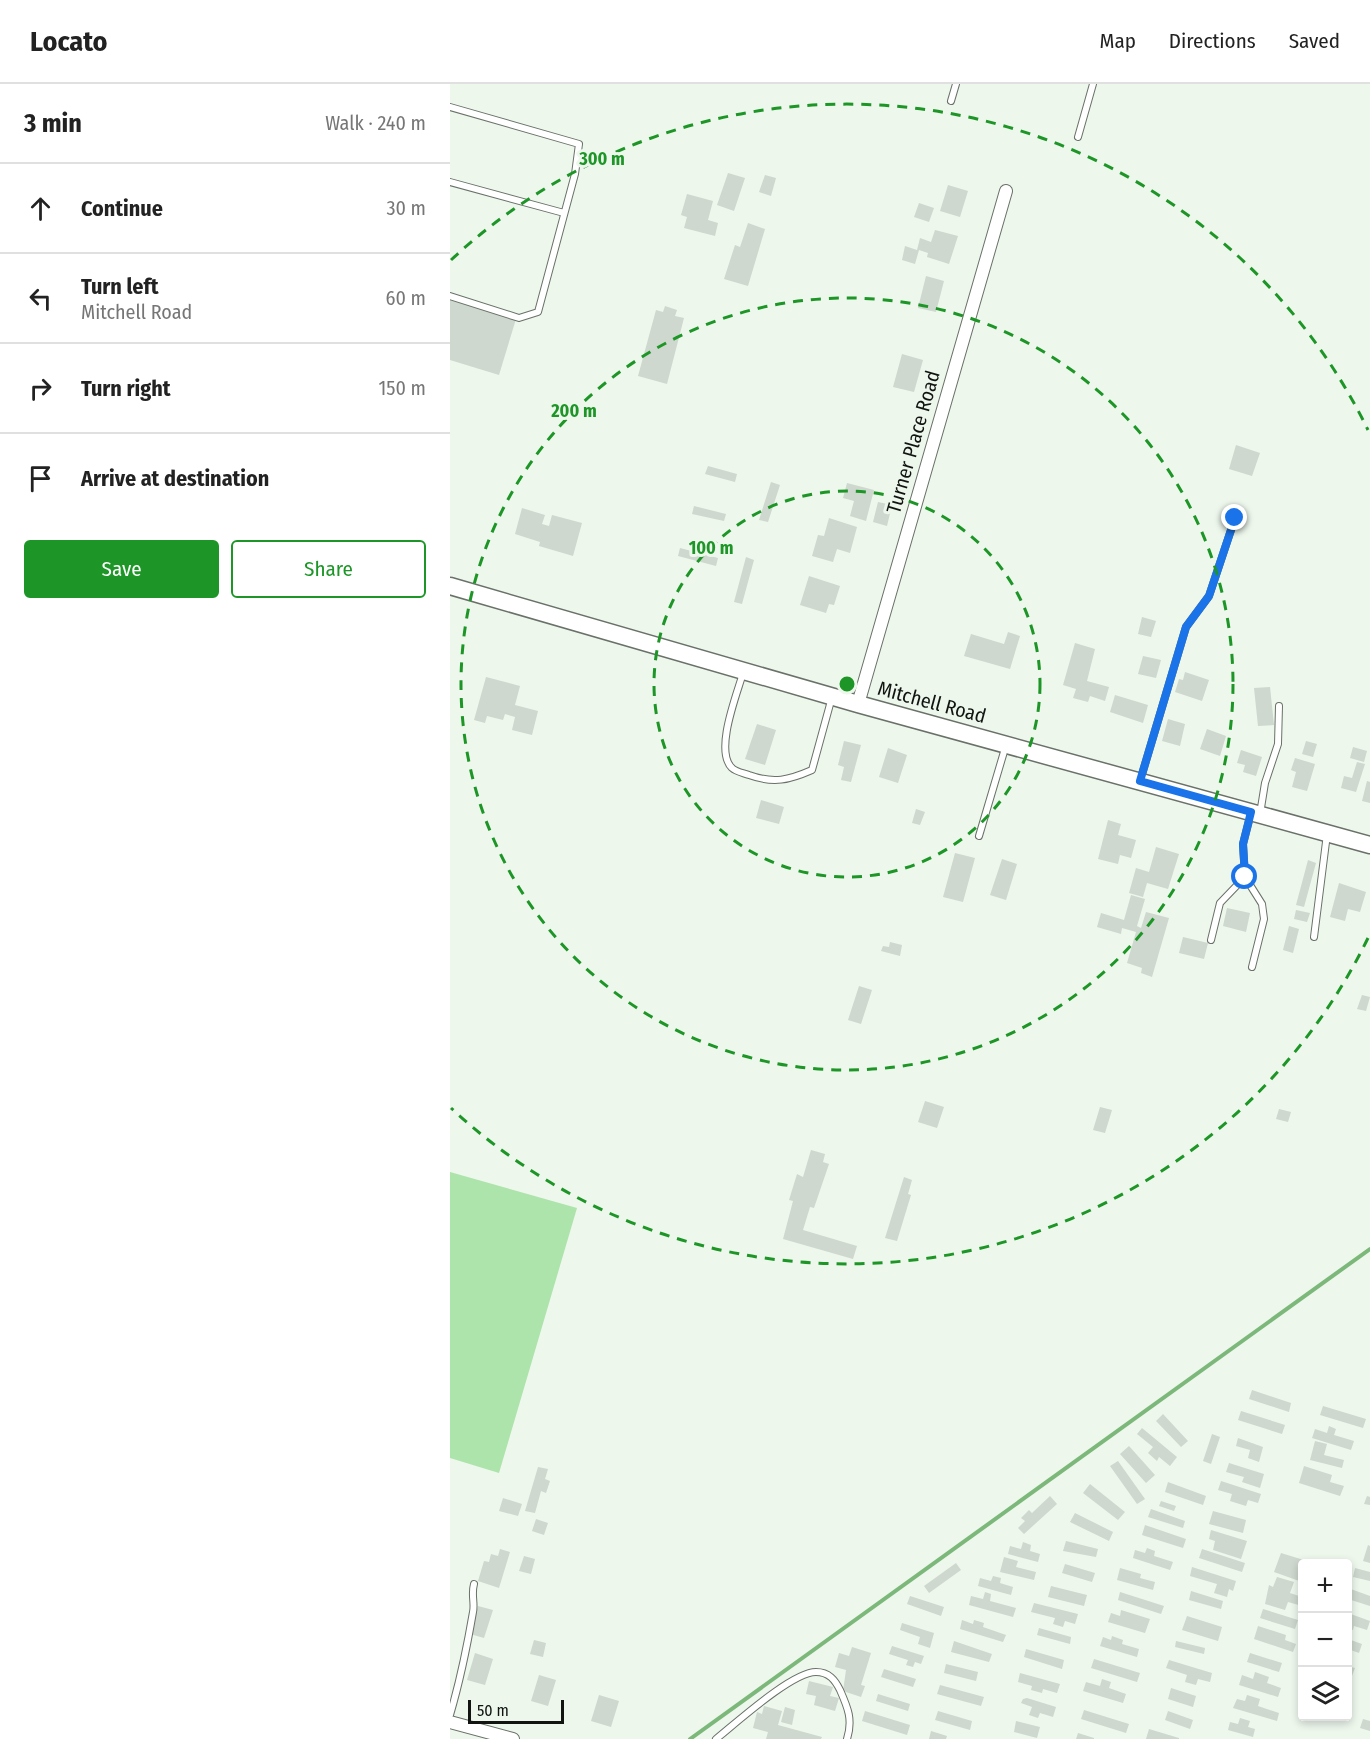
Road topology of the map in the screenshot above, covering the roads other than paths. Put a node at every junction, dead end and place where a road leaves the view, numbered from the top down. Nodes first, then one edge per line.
1 (956, 84) edge
2 (1093, 84) edge
3 (951, 101) dead end
4 (450, 107) edge
5 (1078, 137) dead end
6 (450, 182) edge
7 (1006, 191) dead end
8 (564, 213) junction
9 (450, 296) edge
10 (1235, 518) dead end
11 (450, 586) edge
12 (743, 671) junction
13 (833, 696) junction
14 (858, 704) junction
15 (1279, 706) dead end
16 (1006, 745) junction
17 (1140, 781) junction
18 (1255, 813) junction
19 (1328, 833) junction
20 (979, 836) dead end
21 (1370, 845) edge
22 (1245, 877) junction
23 (1314, 938) dead end
24 (1211, 940) dead end
25 (1252, 966) dead end
26 (474, 1584) dead end
27 (450, 1715) edge
28 (450, 1722) edge
29 (513, 1739) edge
30 (716, 1739) edge
31 (847, 1739) edge

1 - 3 lane
2 - 5 lane
4 - 8 lane
6 - 8 lane
7 - 14 street, Turner Place Road
8 - 9 lane
10 - 17 lane
11 - 12 street, Mitchell Road
12 - 13 street, Mitchell Road
12 - 13 lane
13 - 14 street, Mitchell Road
14 - 16 street, Mitchell Road
15 - 18 lane
16 - 17 street, Mitchell Road
16 - 20 lane
17 - 18 street, Mitchell Road
18 - 19 street, Mitchell Road
18 - 22 lane
19 - 21 street, Mitchell Road
19 - 23 lane
22 - 24 lane
22 - 25 lane
26 - 27 lane
28 - 29 street
30 - 31 lane

